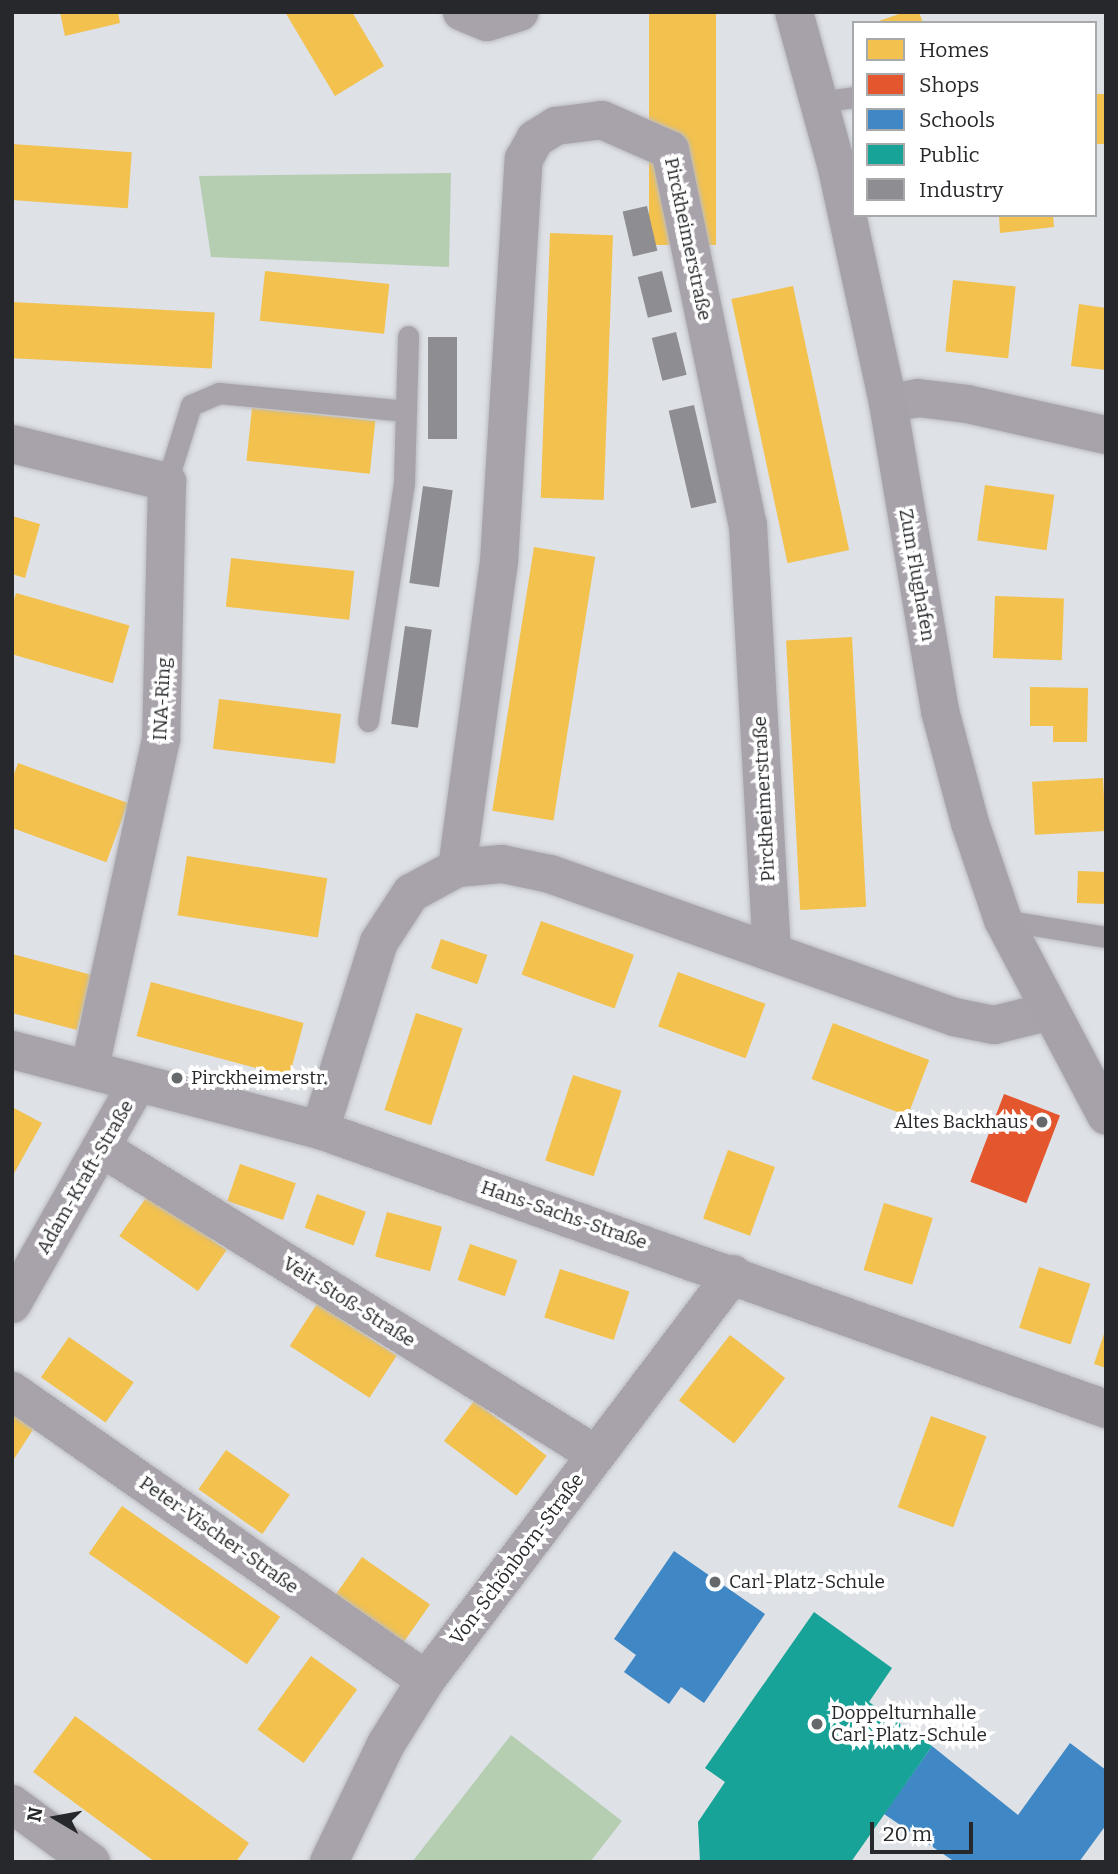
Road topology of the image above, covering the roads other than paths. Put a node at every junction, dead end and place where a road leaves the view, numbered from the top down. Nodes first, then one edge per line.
1 (462, 12) edge
2 (520, 12) edge
3 (794, 12) edge
4 (836, 99) edge
5 (852, 193) edge
6 (856, 217) edge
7 (408, 336) dead end
8 (888, 403) junction
9 (406, 411) junction
10 (1106, 435) edge
11 (12, 444) edge
12 (167, 482) junction
13 (368, 722) dead end
14 (457, 868) junction
15 (1003, 920) junction
16 (1106, 937) edge
17 (772, 952) junction
18 (1047, 1012) junction
19 (12, 1050) edge
20 (90, 1068) junction
21 (136, 1086) junction
22 (1106, 1115) edge
23 (320, 1129) junction
24 (103, 1149) junction
25 (733, 1274) junction
26 (12, 1304) edge
27 (12, 1391) edge
28 (1106, 1409) edge
29 (595, 1454) junction
30 (426, 1680) junction
31 (12, 1804) edge
32 (91, 1862) edge
33 (328, 1862) edge

1 - 2 street
3 - 4 street, Zum Flughafen
4 - 5 street, Zum Flughafen
6 - 8 street, Zum Flughafen
7 - 9 lane
8 - 10 street
8 - 15 street, Zum Flughafen
9 - 12 lane
9 - 13 lane
11 - 12 street
12 - 20 street, INA-Ring
14 - 17 street
14 - 17 street, Pirckheimerstraße
14 - 23 street
15 - 16 lane
15 - 18 street, Zum Flughafen
17 - 18 street
18 - 22 street, Zum Flughafen
19 - 20 street, Hans-Sachs-Straße
20 - 21 street, Hans-Sachs-Straße
21 - 23 street, Hans-Sachs-Straße
21 - 24 street, Adam-Kraft-Straße
23 - 25 street, Hans-Sachs-Straße
24 - 26 street, Adam-Kraft-Straße
24 - 29 street, Veit-Stoß-Straße
25 - 28 street, Hans-Sachs-Straße
25 - 29 street, Von-Schönborn-Straße
27 - 30 street, Peter-Vischer-Straße
29 - 30 street, Von-Schönborn-Straße
30 - 33 street, Von-Schönborn-Straße
31 - 32 street

